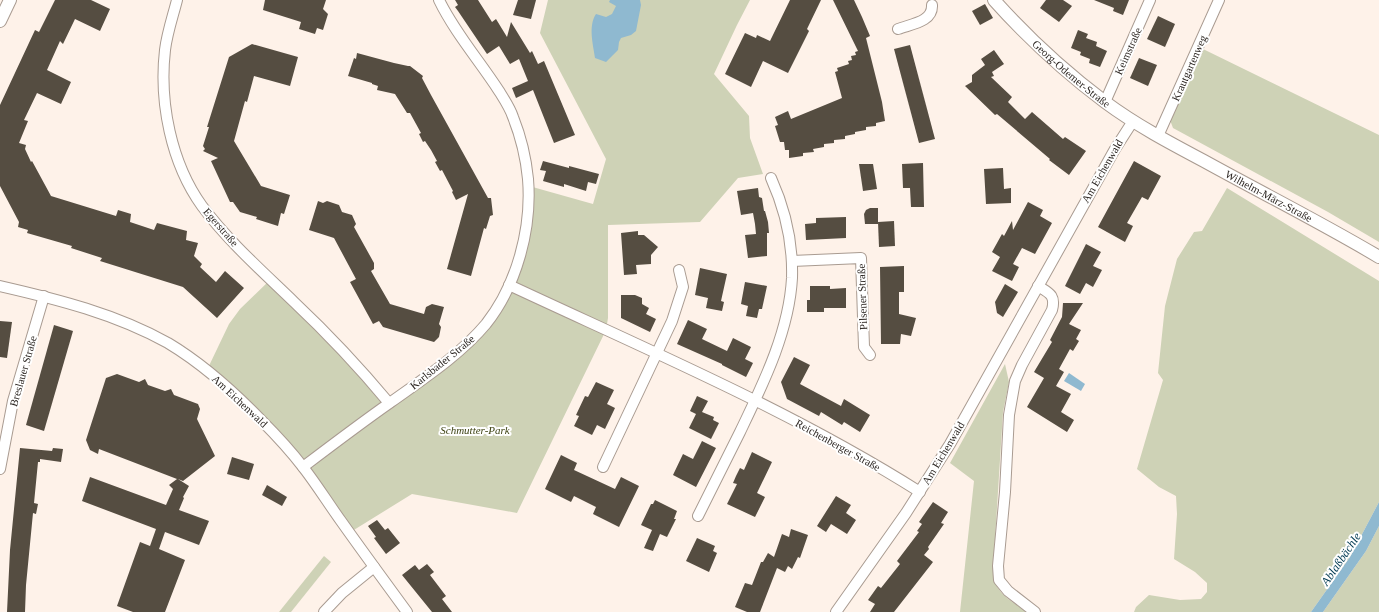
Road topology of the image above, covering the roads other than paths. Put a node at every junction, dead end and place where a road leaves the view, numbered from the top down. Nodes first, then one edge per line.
1 (10, 0) edge
2 (177, 0) edge
3 (439, 0) edge
4 (994, 0) edge
5 (1150, 0) edge
6 (1219, 0) edge
7 (932, 5) dead end
8 (0, 21) edge
9 (898, 29) dead end
10 (1105, 102) junction
11 (1133, 121) junction
12 (1158, 136) junction
13 (771, 178) dead end
14 (1379, 257) edge
15 (792, 261) junction
16 (679, 270) dead end
17 (509, 285) junction
18 (0, 286) edge
19 (1038, 286) junction
20 (44, 296) junction
21 (657, 354) junction
22 (870, 355) dead end
23 (755, 401) junction
24 (389, 403) junction
25 (303, 467) junction
26 (603, 467) dead end
27 (0, 469) edge
28 (920, 492) junction
29 (698, 516) dead end
30 (374, 567) junction
31 (324, 612) edge
32 (406, 612) edge
33 (836, 612) edge
34 (1035, 612) edge

1 - 8 street
2 - 24 street, Egerstraße
3 - 17 street, Karlsbader Straße
4 - 10 street, Georg-Odemer-Straße
5 - 10 street, Keimstraße
6 - 12 street, Krautgartenweg
7 - 9 street
10 - 11 street, Georg-Odemer-Straße
11 - 12 street, Georg-Odemer-Straße
11 - 19 street, Am Eichenwald
12 - 14 street, Wilhelm-März-Straße
13 - 15 street
15 - 22 street, Pilsener Straße
15 - 23 street
16 - 21 street
17 - 21 street, Reichenberger Straße
17 - 24 street, Karlsbader Straße
18 - 20 street, Am Eichenwald
19 - 28 street, Am Eichenwald
19 - 34 street
20 - 25 street, Am Eichenwald
20 - 27 street, Breslauer Straße
21 - 23 street, Reichenberger Straße
21 - 26 street
23 - 28 street, Reichenberger Straße
23 - 29 street
24 - 25 street, Karlsbader Straße
25 - 30 street, Am Eichenwald
28 - 33 street, Am Eichenwald
30 - 31 street
30 - 32 street, Am Eichenwald

